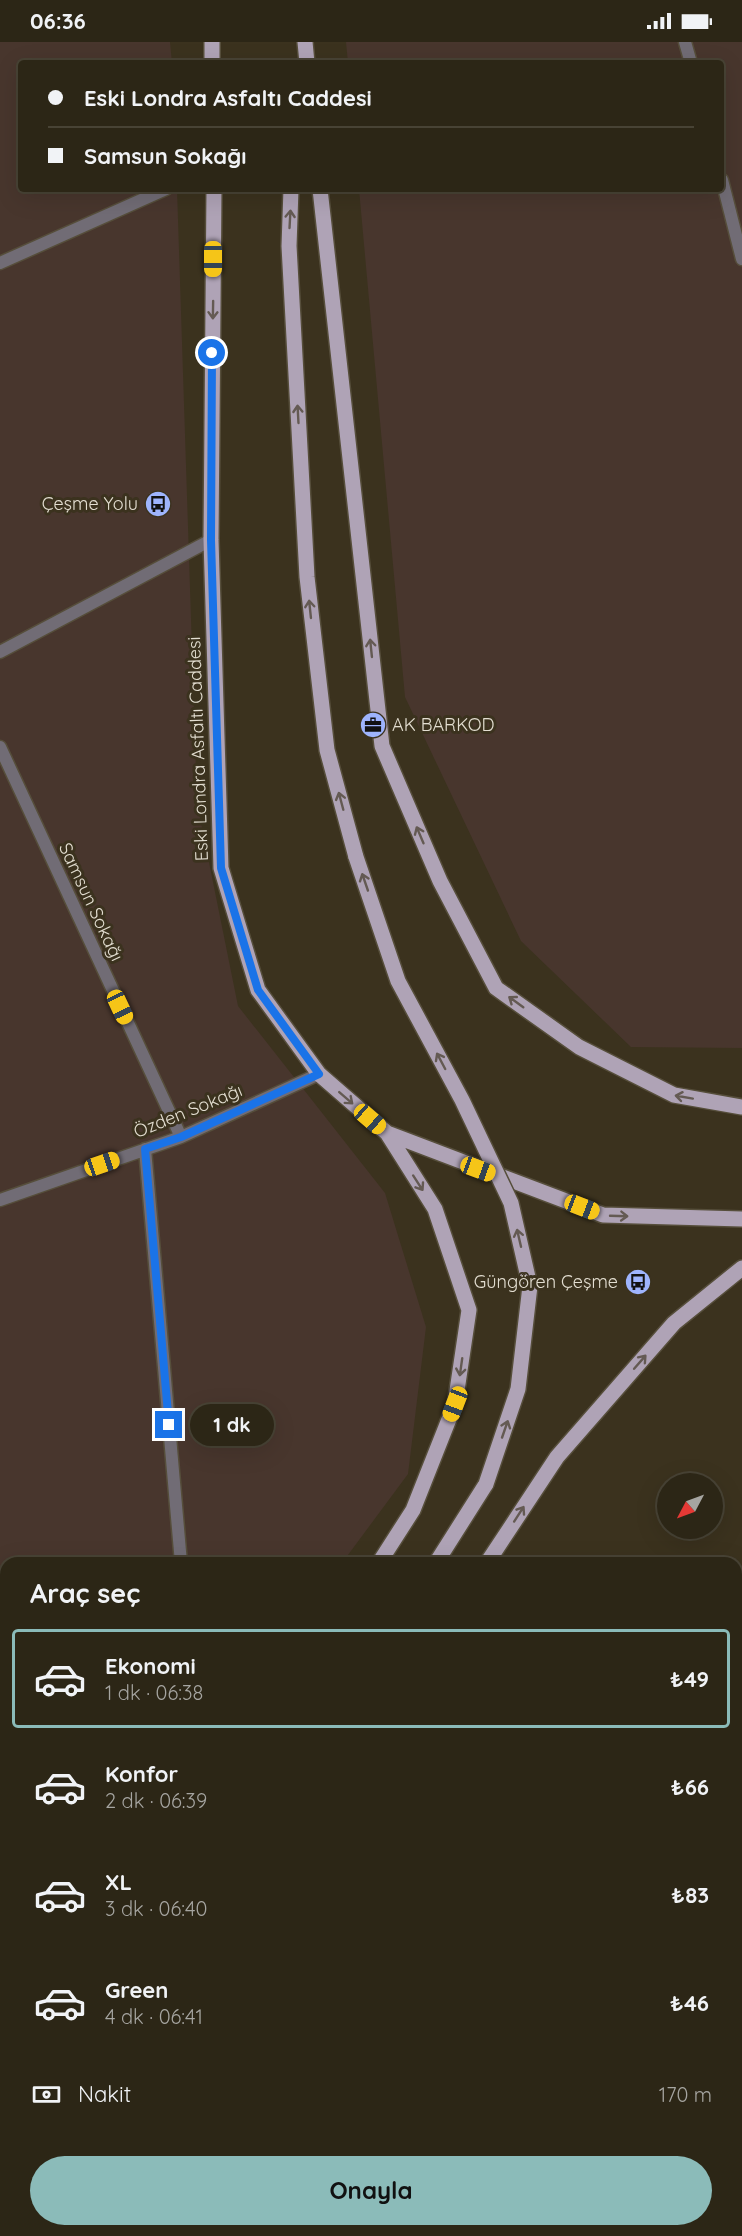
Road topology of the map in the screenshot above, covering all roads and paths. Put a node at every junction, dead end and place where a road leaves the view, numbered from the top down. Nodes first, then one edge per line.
1 (212, 42) edge
2 (298, 42) edge
3 (305, 42) edge
4 (685, 42) edge
5 (212, 60) edge
6 (297, 60) edge
7 (307, 60) edge
8 (690, 60) edge
9 (724, 188) edge
10 (159, 192) edge
11 (214, 192) edge
12 (291, 192) edge
13 (320, 192) edge
14 (742, 259) edge
15 (0, 263) edge
16 (211, 540) junction
17 (0, 652) edge
18 (0, 747) edge
19 (319, 1074) junction
20 (742, 1107) edge
21 (387, 1133) junction
22 (181, 1137) junction
23 (145, 1149) junction
24 (0, 1200) edge
25 (742, 1219) edge
26 (742, 1268) edge
27 (180, 1557) edge
28 (383, 1557) edge
29 (440, 1557) edge
30 (491, 1557) edge

1 - 5 main road
2 - 6 main road
3 - 7 main road
4 - 8 street
9 - 14 street
10 - 15 street
11 -> 16 main road, Eski Londra Asfaltı Caddesi
29 -> 12 main road, bridge
20 -> 13 main road
16 - 17 street
16 - 19 main road, Eski Londra Asfaltı Caddesi
18 - 22 street, Samsun Sokağı
19 -> 21 main road, Eski Londra Asfaltı Caddesi
19 - 22 street, Özden Sokağı
21 -> 25 main road, Eski Londra Asfaltı Caddesi
21 -> 28 main road
22 - 23 street, Özden Sokağı
23 - 24 street, Özden Sokağı
23 - 27 street
30 -> 26 main road

